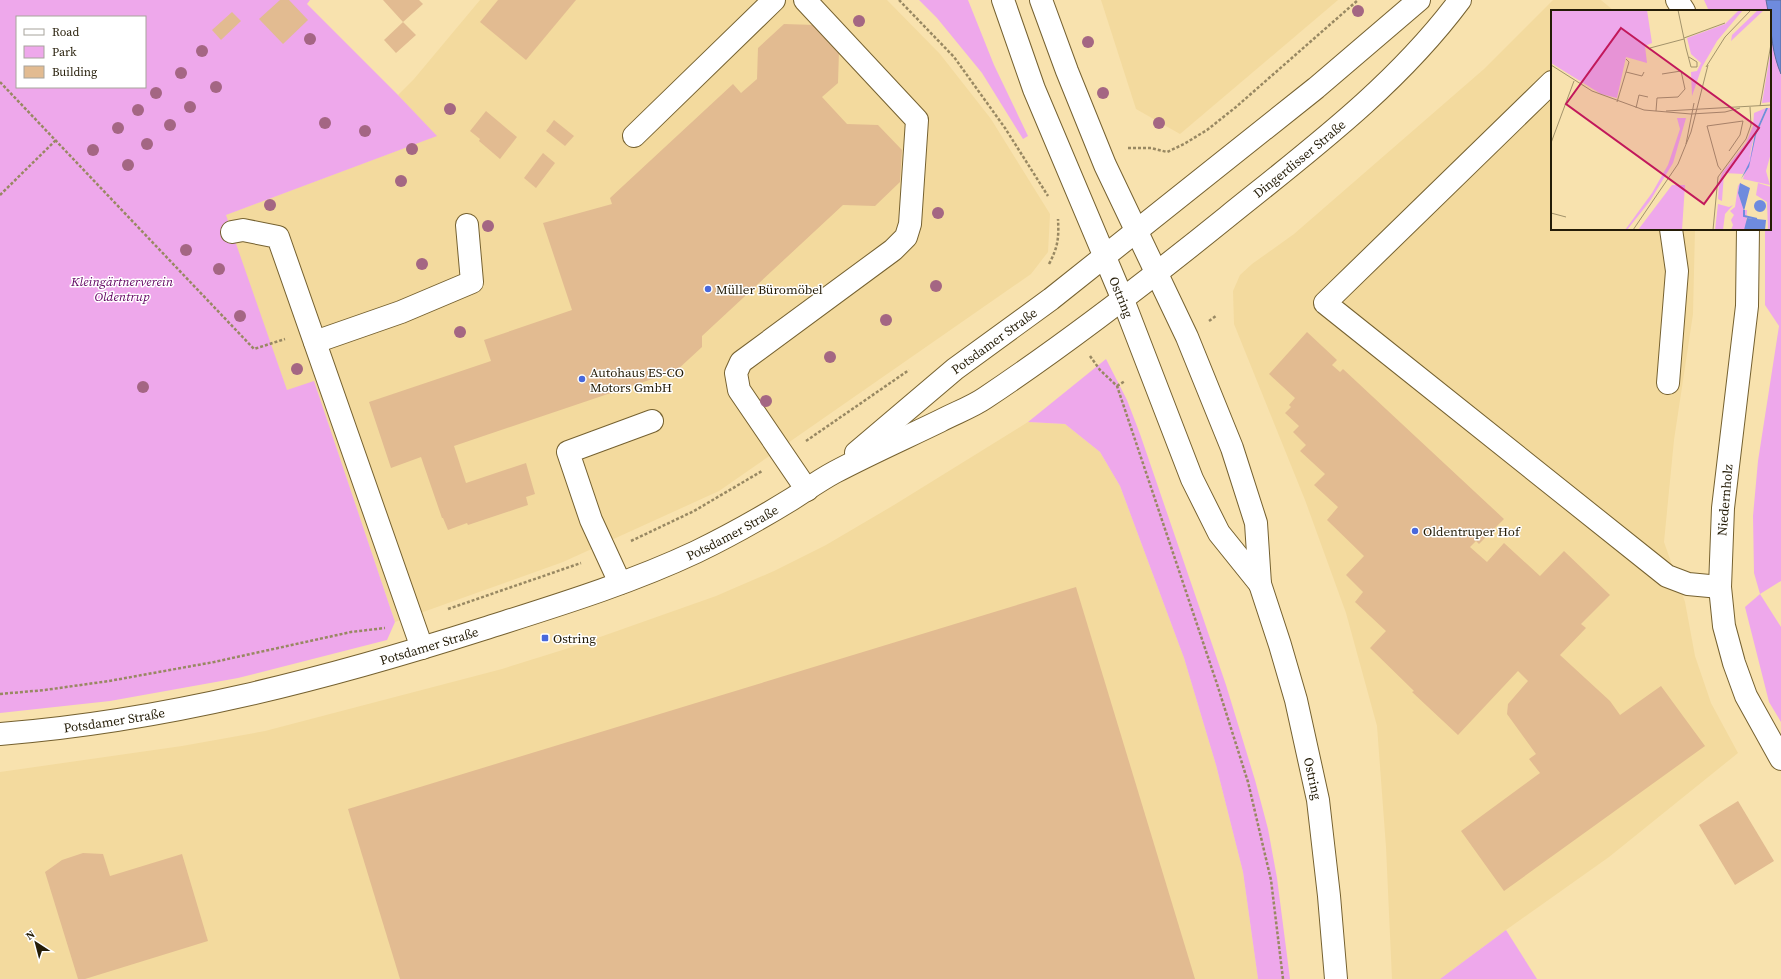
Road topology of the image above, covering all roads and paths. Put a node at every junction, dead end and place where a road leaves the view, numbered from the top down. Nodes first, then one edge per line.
1 (774, 0) edge
2 (805, 0) edge
3 (899, 0) edge
4 (1002, 0) edge
5 (1041, 0) edge
6 (1358, 0) edge
7 (1419, 0) edge
8 (1460, 0) edge
9 (1677, 0) edge
10 (1683, 10) edge
11 (0, 82) edge
12 (1551, 83) edge
13 (634, 136) dead end
14 (56, 140) junction
15 (1128, 148) dead end
16 (0, 195) edge
17 (1050, 199) dead end
18 (1058, 217) dead end
19 (467, 225) dead end
20 (1136, 230) junction
21 (1671, 230) edge
22 (1748, 230) edge
23 (232, 232) dead end
24 (1104, 257) junction
25 (1046, 270) dead end
26 (1156, 274) junction
27 (1122, 300) junction
28 (314, 336) junction
29 (914, 366) dead end
30 (1100, 370) dead end
31 (1668, 383) dead end
32 (652, 421) dead end
33 (784, 457) junction
34 (831, 474) junction
35 (807, 490) junction
36 (606, 553) junction
37 (620, 583) junction
38 (1260, 584) junction
39 (1720, 587) junction
40 (413, 621) junction
41 (422, 648) junction
42 (0, 694) edge
43 (0, 734) edge
44 (1781, 759) edge
45 (1283, 979) edge
46 (1336, 979) edge

1 - 13 street
2 - 33 street
3 - 17 path
4 - 24 street, Ostring
5 - 20 street, Ostring
6 - 15 path
7 - 20 street
8 - 26 street, Dingerdisser Straße
9 - 10 street
11 - 14 path
12 - 39 street
14 - 16 path
14 - 28 path
18 - 25 path
19 - 28 street
20 - 24 street
20 - 26 street, Ostring
21 - 31 street
22 - 39 street, Niedernholz
23 - 28 street
24 - 27 street, Ostring
24 - 34 street, Potsdamer Straße
26 - 27 street, Dingerdisser Straße
26 - 38 street, Ostring
27 - 34 street, Potsdamer Straße
27 - 38 street, Ostring
28 - 40 street
29 - 33 path
30 - 45 path
32 - 36 street
33 - 35 street
33 - 36 path
34 - 35 street, Potsdamer Straße
35 - 37 street, Potsdamer Straße
36 - 37 street
36 - 40 path
37 - 41 street, Potsdamer Straße
38 - 46 street, Ostring
39 - 44 street, Niedernholz
40 - 41 street
40 - 42 path
41 - 43 street, Potsdamer Straße

